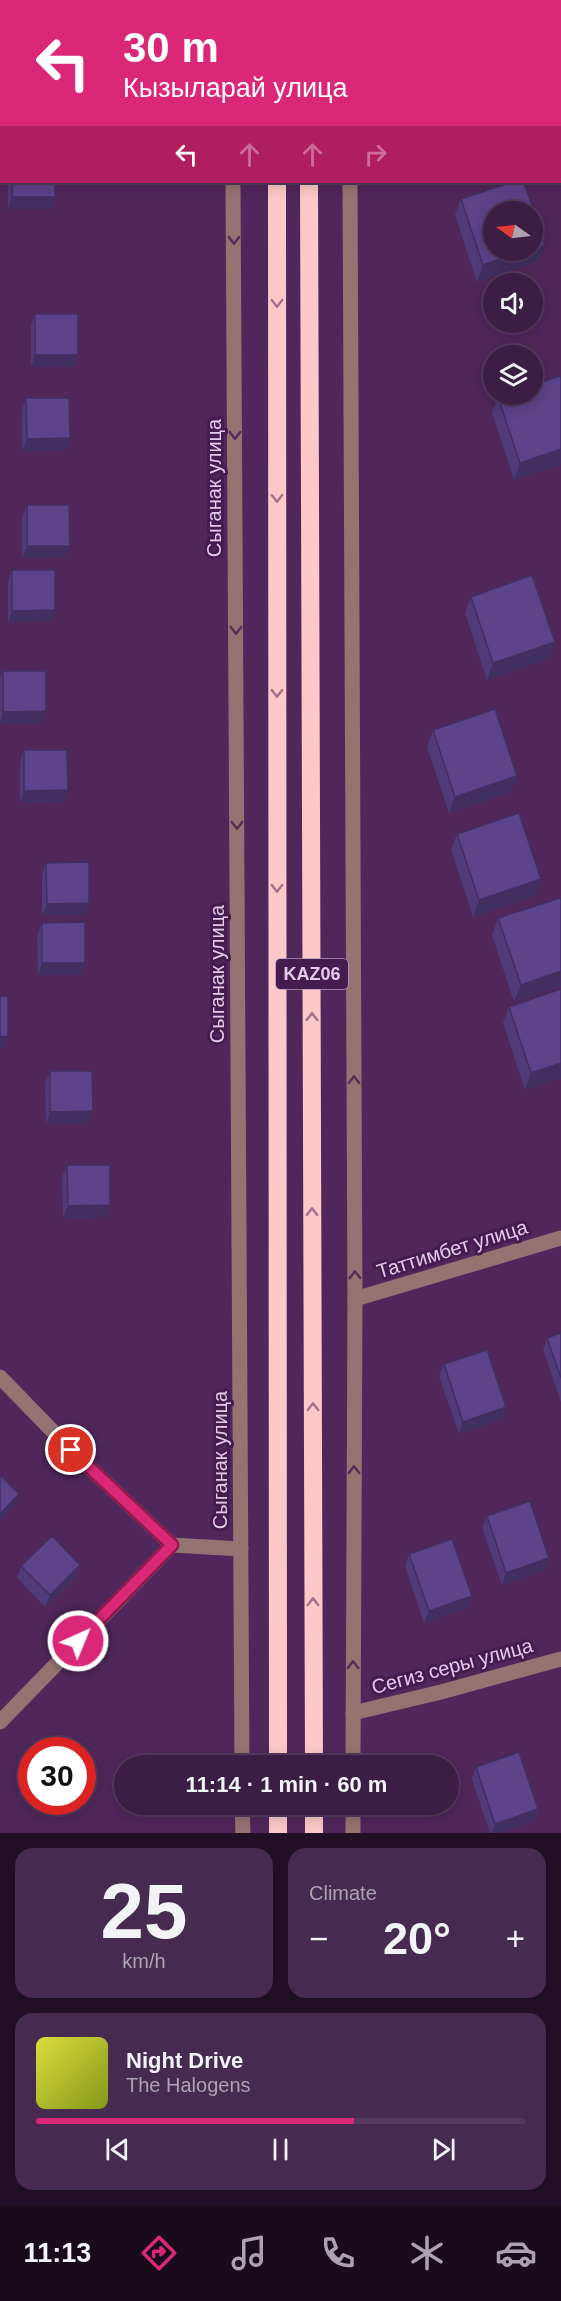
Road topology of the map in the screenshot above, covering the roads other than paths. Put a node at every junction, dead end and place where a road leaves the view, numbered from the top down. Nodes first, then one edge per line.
1 (233, 183) edge
2 (277, 183) edge
3 (309, 183) edge
4 (350, 183) edge
5 (561, 1238) edge
6 (355, 1299) junction
7 (0, 1377) edge
8 (172, 1545) junction
9 (241, 1549) junction
10 (561, 1659) edge
11 (353, 1713) junction
12 (0, 1722) edge
13 (242, 1755) edge
14 (278, 1755) edge
15 (314, 1755) edge
16 (353, 1755) edge
17 (242, 1815) edge
18 (278, 1815) edge
19 (314, 1815) edge
20 (353, 1815) edge
21 (243, 1833) edge
22 (278, 1833) edge
23 (314, 1833) edge
24 (353, 1833) edge

1 -> 9 street, Сыганак улица
2 -> 14 highway, KАZ06
15 -> 3 highway, KАZ06
6 -> 4 street
5 - 6 street, Таттимбет улица
11 -> 6 street
7 - 8 street
8 - 9 street
8 - 12 street
9 - 13 street, Сыганак улица
10 - 11 street, Сегиз серы улица
11 - 16 street
17 - 21 street
18 - 22 highway
19 - 23 highway
20 - 24 street

